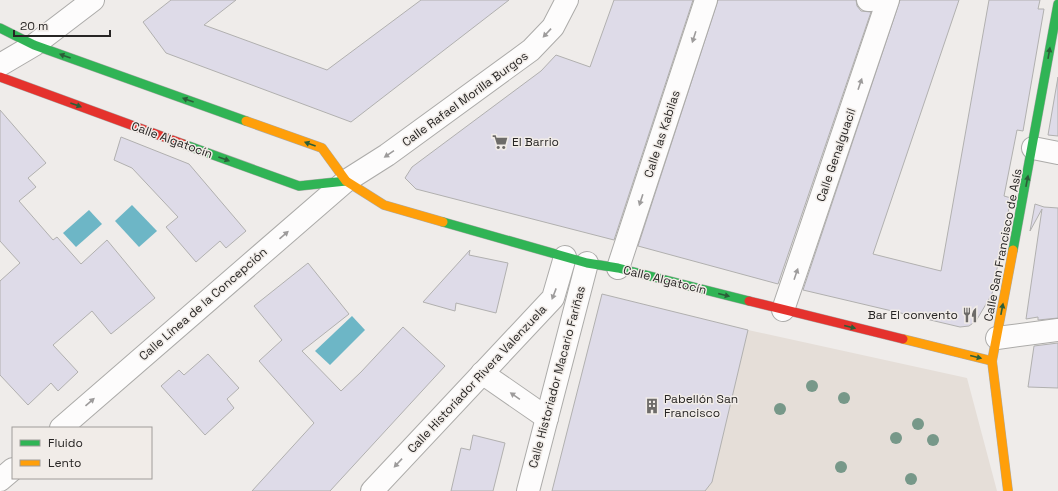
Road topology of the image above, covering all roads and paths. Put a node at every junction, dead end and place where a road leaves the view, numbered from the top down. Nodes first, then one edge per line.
1 (92, 0) edge
2 (567, 0) edge
3 (706, 0) edge
4 (868, 0) edge
5 (871, 0) edge
6 (888, 0) edge
7 (1058, 4) edge
8 (0, 28) edge
9 (34, 45) junction
10 (0, 65) edge
11 (0, 77) edge
12 (1033, 148) junction
13 (1058, 153) edge
14 (346, 181) junction
15 (565, 257) junction
16 (587, 263) junction
17 (618, 268) junction
18 (783, 310) junction
19 (1058, 330) edge
20 (997, 338) junction
21 (992, 361) junction
22 (482, 373) junction
23 (547, 418) junction
24 (61, 427) edge
25 (12, 470) edge
26 (0, 480) edge
27 (372, 491) edge
28 (528, 491) edge
29 (1008, 491) edge

1 - 9 street
2 -> 14 street, Calle Rafael Morilla Burgos
3 -> 17 street, Calle las Kabilas
4 - 5 street
18 -> 6 street, Calle Genalguacil
12 -> 7 street, Calle San Francisco de Asís
8 - 9 street, Calle Algatocín
9 - 10 street
14 -> 9 street, Calle Algatocín
11 -> 14 street, Calle Algatocín
12 - 13 street
20 -> 12 street, Calle San Francisco de Asís
14 - 15 street, Calle Algatocín
24 -> 14 street, Calle Línea de la Concepción
15 - 16 street, Calle Algatocín
15 -> 22 street, Calle Historiador Rivera Valenzuela
16 - 17 street, Calle Algatocín
16 - 23 street, Calle Historiador Macario Fariñas
17 -> 18 street, Calle Algatocín
18 -> 21 street, Calle Algatocín
19 - 20 street
20 - 21 street, Calle San Francisco de Asís
21 - 29 street, Calle San Francisco de Asís
23 -> 22 street
22 -> 27 street, Calle Historiador Rivera Valenzuela
23 - 28 street, Calle Historiador Macario Fariñas
25 - 26 street

